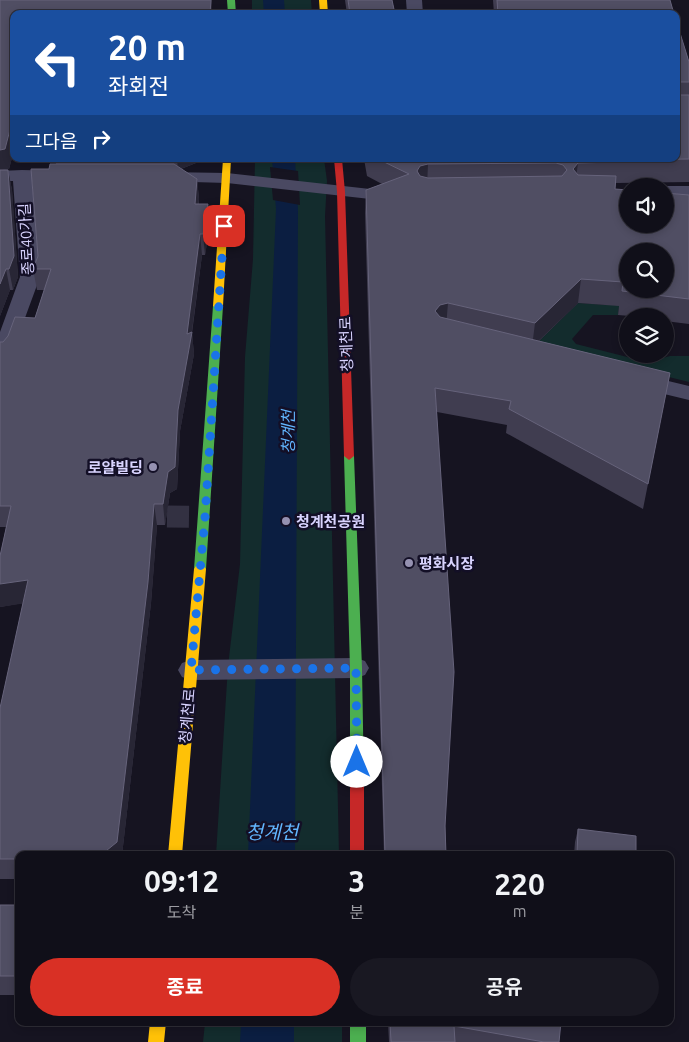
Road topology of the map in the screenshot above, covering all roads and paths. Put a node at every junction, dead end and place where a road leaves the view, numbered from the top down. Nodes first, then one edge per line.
1 (228, 162) edge
2 (338, 162) edge
3 (22, 175) junction
4 (0, 176) edge
5 (79, 176) edge
6 (148, 177) edge
7 (227, 178) junction
8 (674, 191) edge
9 (689, 191) edge
10 (342, 192) junction
11 (379, 195) edge
12 (0, 356) edge
13 (611, 374) edge
14 (689, 393) edge
15 (345, 669) junction
16 (201, 670) junction
17 (176, 851) edge
18 (357, 851) edge
19 (158, 1026) edge
20 (358, 1026) edge
21 (156, 1042) edge
22 (358, 1042) edge

1 - 7 main road, 청계천로
2 - 10 main road, 청계천로
3 - 4 street
3 - 5 street
3 - 12 street, 종로40가길
6 - 7 street
7 - 10 street
7 - 16 main road, 청계천로
8 - 9 street
10 - 11 street
10 - 15 main road, 청계천로
13 - 14 street
15 - 16 street
15 - 18 main road, 청계천로
16 - 17 main road, 청계천로
19 - 21 main road
20 - 22 main road

